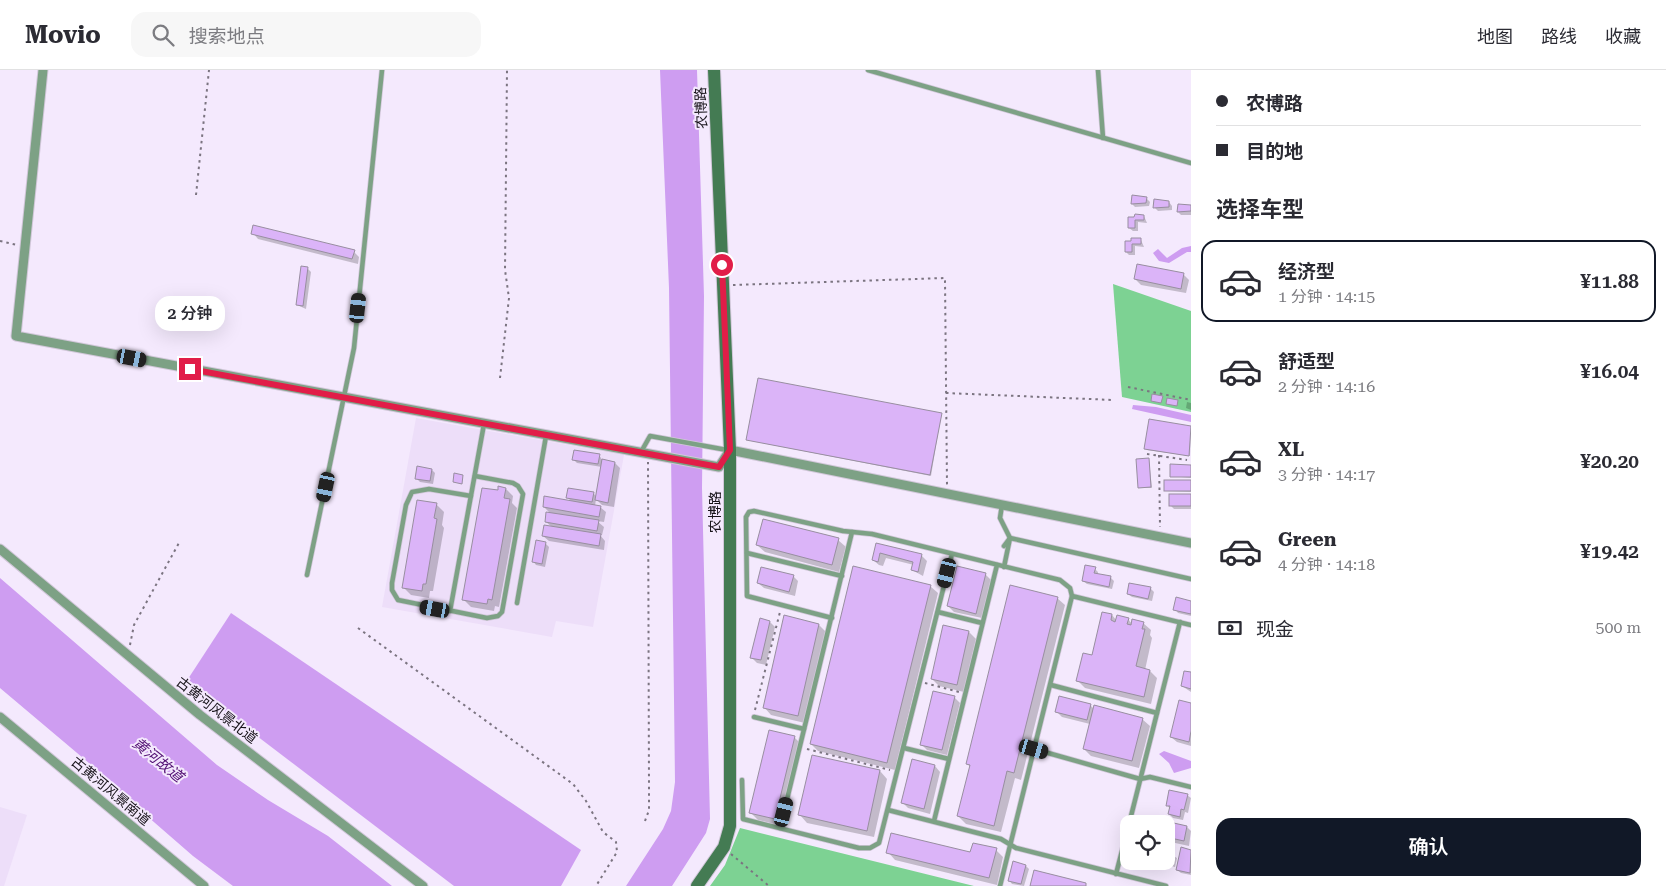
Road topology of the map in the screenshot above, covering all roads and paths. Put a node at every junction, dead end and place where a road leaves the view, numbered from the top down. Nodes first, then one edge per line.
1 (44, 70) edge
2 (208, 70) edge
3 (382, 70) edge
4 (507, 70) edge
5 (714, 70) edge
6 (868, 70) edge
7 (1098, 70) edge
8 (1103, 138) junction
9 (1191, 163) edge
10 (196, 194) dead end
11 (0, 241) edge
12 (25, 248) junction
13 (723, 285) junction
14 (500, 378) dead end
15 (1128, 387) dead end
16 (946, 393) junction
17 (345, 398) junction
18 (1113, 400) dead end
19 (1191, 400) edge
20 (484, 424) junction
21 (546, 436) junction
22 (730, 450) junction
23 (644, 454) junction
24 (1147, 454) dead end
25 (1159, 456) junction
26 (1187, 460) dead end
27 (475, 476) junction
28 (948, 494) junction
29 (471, 496) junction
30 (1002, 505) junction
31 (852, 532) junction
32 (1160, 537) junction
33 (1010, 538) junction
34 (180, 541) dead end
35 (1191, 543) edge
36 (1004, 546) dead end
37 (0, 549) edge
38 (746, 553) junction
39 (952, 554) junction
40 (997, 565) junction
41 (1004, 567) junction
42 (307, 575) dead end
43 (842, 576) junction
44 (1191, 579) edge
45 (1072, 596) junction
46 (517, 603) dead end
47 (782, 605) junction
48 (450, 611) junction
49 (938, 612) junction
50 (832, 618) junction
51 (1180, 622) junction
52 (982, 623) junction
53 (1191, 625) edge
54 (358, 628) dead end
55 (126, 653) junction
56 (920, 682) junction
57 (1051, 685) junction
58 (965, 693) junction
59 (1157, 713) junction
60 (0, 717) edge
61 (754, 717) joint
62 (804, 729) junction
63 (800, 748) junction
64 (904, 748) junction
65 (1034, 749) junction
66 (949, 759) junction
67 (898, 772) junction
68 (1140, 779) junction
69 (742, 780) dead end
70 (1191, 787) edge
71 (888, 810) junction
72 (1131, 815) edge
73 (645, 821) dead end
74 (934, 821) junction
75 (780, 828) junction
76 (1011, 845) junction
77 (724, 848) junction
78 (1120, 859) edge
79 (1116, 874) junction
80 (204, 886) edge
81 (423, 886) edge
82 (596, 886) edge
83 (697, 886) edge
84 (769, 886) edge
85 (1000, 886) edge
86 (1166, 886) edge

1 - 12 street
2 - 10 path
3 - 17 lane
4 - 14 path
5 - 13 street, 农博路
6 - 8 lane
7 - 8 lane
8 - 9 lane
11 - 12 path
12 - 17 street
13 - 16 path
13 - 22 street, 农博路
15 - 19 path
16 - 18 path
16 - 28 path
17 - 20 street
17 - 42 lane
20 - 21 street
20 - 27 lane
21 - 23 street
21 - 46 lane
22 - 23 street
22 - 23 lane
22 - 28 street
22 - 77 street, 农博路
23 - 73 path
24 - 25 path
25 - 26 path
25 - 32 path
27 - 29 lane
27 - 48 lane
28 - 30 street
29 - 48 lane
29 - 48 lane
30 - 32 street
30 - 33 lane
31 - 38 lane
31 - 39 lane
31 - 43 lane
32 - 35 street
33 - 36 lane
33 - 41 lane
33 - 44 lane
34 - 55 path
37 - 55 street, 古黄河风景北道
38 - 43 lane
38 - 47 lane
39 - 40 lane
39 - 49 lane
40 - 41 lane
40 - 52 lane
41 - 45 lane
43 - 50 lane
45 - 51 lane
45 - 57 lane
47 - 50 lane
47 - 61 path
49 - 52 lane
49 - 56 lane
50 - 62 lane
51 - 53 lane
51 - 59 lane
52 - 58 lane
54 - 82 path
55 - 81 street, 古黄河风景北道
56 - 58 path
56 - 64 lane
57 - 59 lane
57 - 65 lane
58 - 66 lane
59 - 68 lane
60 - 80 street, 古黄河风景南道
61 - 62 lane
62 - 63 lane
63 - 67 path
63 - 75 lane
64 - 66 lane
64 - 67 lane
65 - 68 lane
65 - 76 lane
66 - 74 lane
67 - 71 lane
68 - 70 lane
68 - 72 lane
69 - 75 lane
71 - 74 lane
71 - 75 lane
74 - 76 lane
76 - 79 lane
76 - 85 lane
77 - 83 street, 农博路
77 - 84 path
78 - 79 lane
79 - 86 lane

